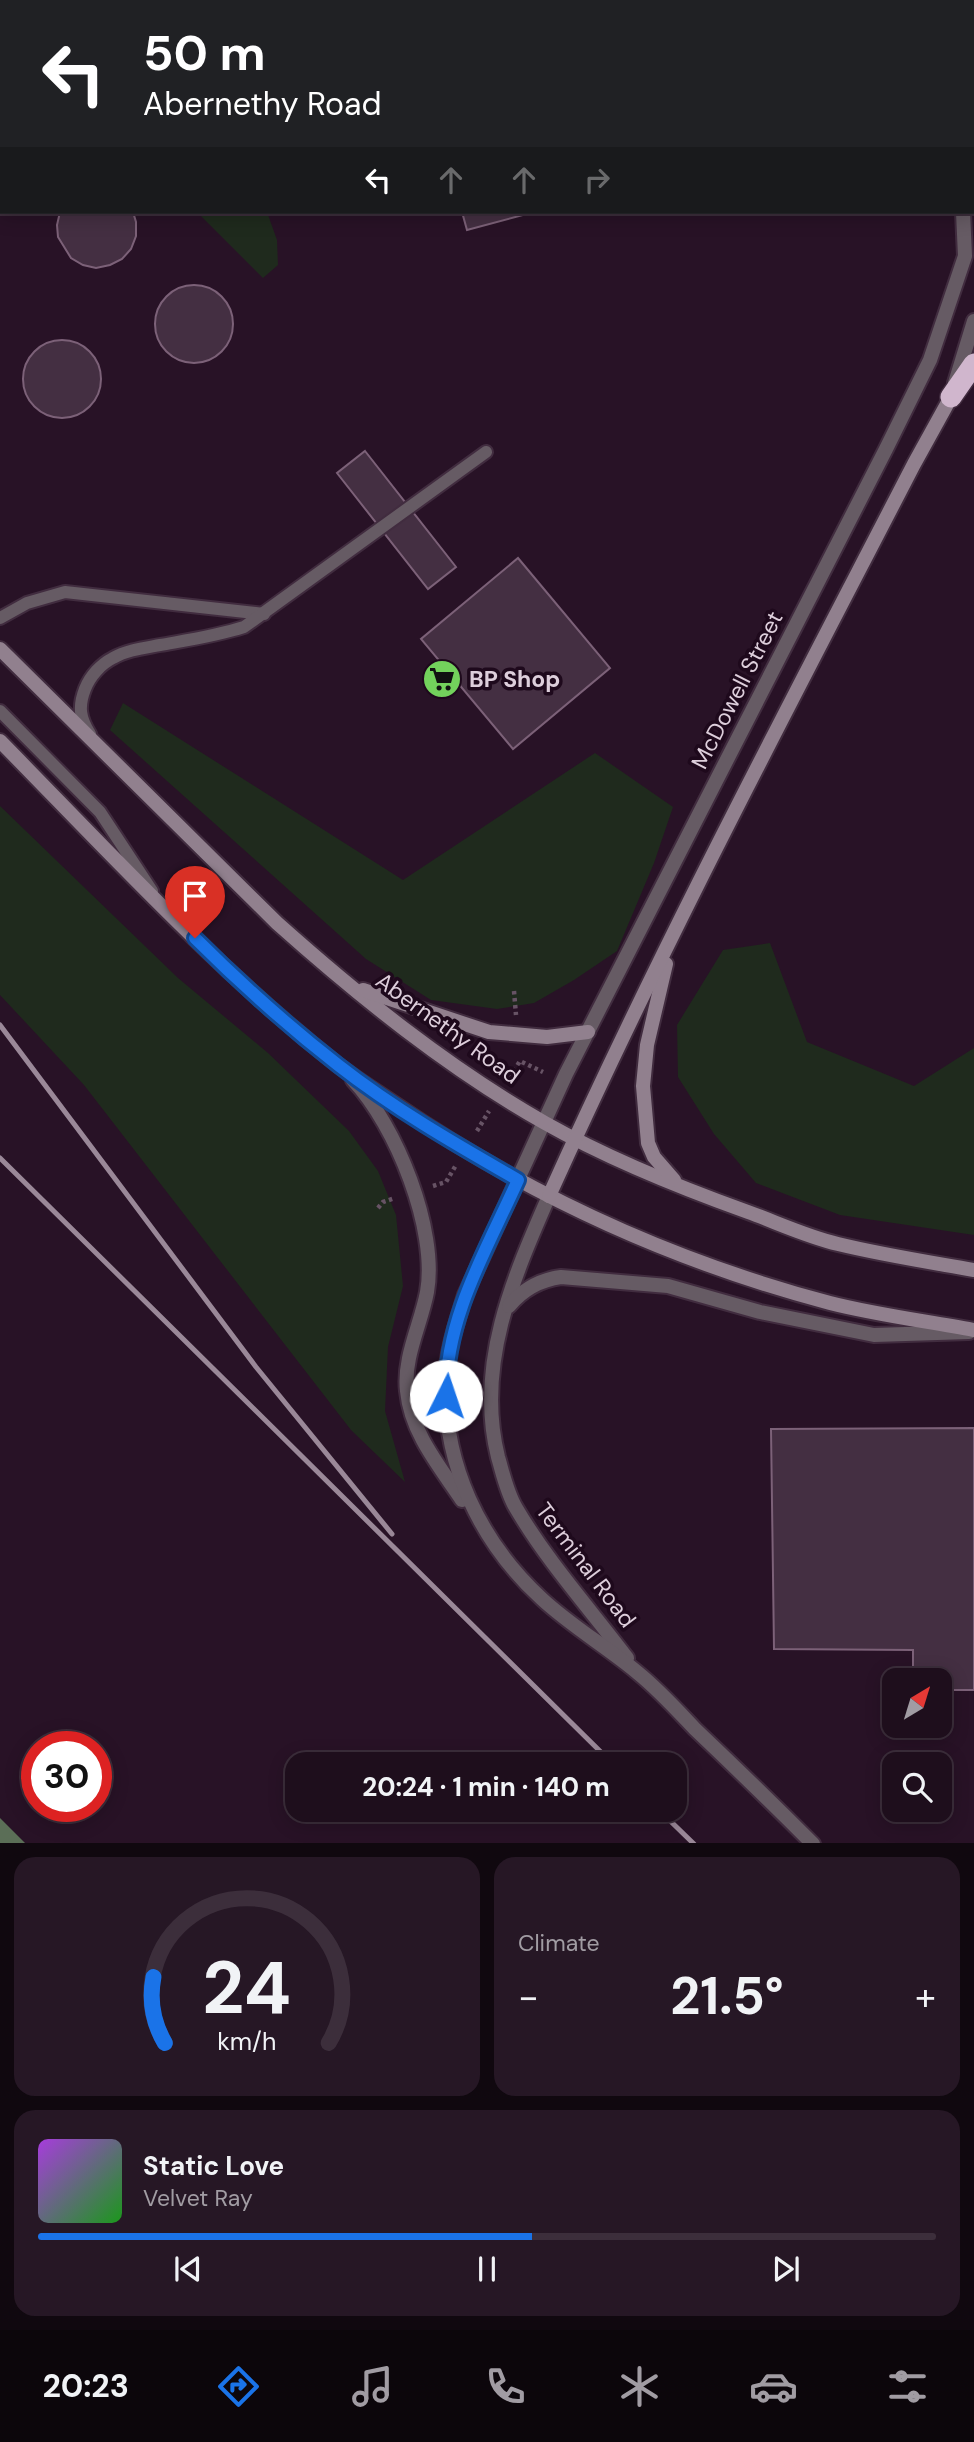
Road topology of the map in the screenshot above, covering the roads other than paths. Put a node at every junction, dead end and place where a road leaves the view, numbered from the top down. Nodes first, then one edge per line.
1 (963, 214) edge
2 (974, 321) edge
3 (974, 364) edge
4 (951, 397) junction
5 (486, 452) dead end
6 (264, 614) junction
7 (0, 618) edge
8 (0, 649) edge
9 (0, 711) edge
10 (0, 741) edge
11 (98, 747) junction
12 (162, 906) junction
13 (672, 938) junction
14 (321, 962) junction
15 (588, 1032) junction
16 (340, 1067) junction
17 (544, 1122) junction
18 (575, 1139) junction
19 (518, 1180) junction
20 (680, 1186) junction
21 (550, 1196) junction
22 (974, 1270) edge
23 (504, 1312) junction
24 (974, 1331) edge
25 (493, 1544) junction
26 (640, 1674) junction
27 (813, 1843) edge

1 - 15 street, McDowell Street
2 - 4 street
3 - 4 highway
4 - 13 main road
5 - 6 lane
6 - 7 lane
6 - 11 lane
8 - 11 main road, Abernethy Road
9 - 12 lane
10 - 12 main road
11 - 14 main road, Abernethy Road
12 - 16 main road
13 - 18 main road
13 - 20 main road
14 - 15 main road
14 - 17 main road, Abernethy Road
15 - 17 street, McDowell Street
16 - 19 main road
16 - 25 street
17 - 18 main road, Abernethy Road
17 - 19 street, McDowell Street
18 - 20 main road, Abernethy Road
18 - 21 main road
19 - 21 main road
19 - 25 street, Terminal Road
20 - 22 main road, Abernethy Road
21 - 23 street, Terminal Road
21 - 24 main road
23 - 24 street
23 - 26 street, Terminal Road
25 - 26 street, Terminal Road
26 - 27 street, Terminal Road

